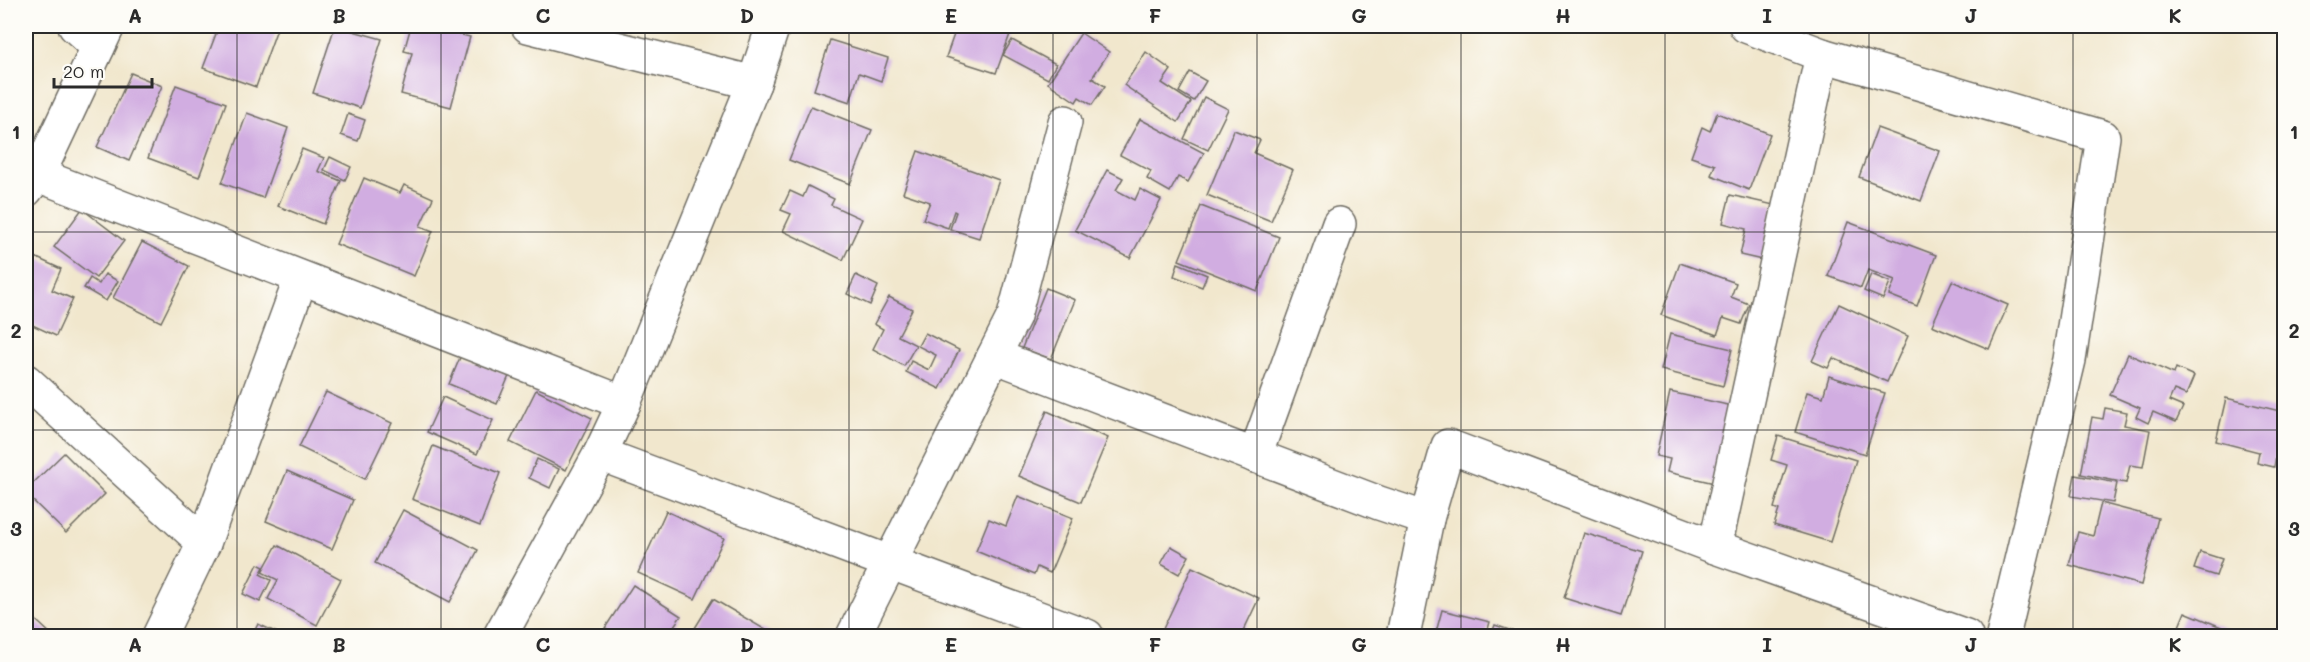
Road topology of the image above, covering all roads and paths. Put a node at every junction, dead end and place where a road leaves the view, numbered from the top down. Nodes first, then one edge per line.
1 (528, 26) edge
2 (773, 26) edge
3 (1746, 26) edge
4 (93, 33) edge
5 (1822, 55) junction
6 (754, 83) junction
7 (1065, 122) dead end
8 (32, 182) edge
9 (1339, 224) dead end
10 (301, 278) junction
11 (994, 356) junction
12 (26, 381) edge
13 (624, 403) junction
14 (600, 454) junction
15 (1255, 456) junction
16 (1427, 519) junction
17 (204, 543) junction
18 (1715, 548) junction
19 (891, 563) junction
20 (159, 636) edge
21 (500, 636) edge
22 (853, 636) edge
23 (1087, 636) edge
24 (1403, 636) edge
25 (1966, 636) edge
26 (2003, 636) edge

1 - 6 street
2 - 6 street
3 - 5 street
4 - 8 street
5 - 18 street
5 - 26 street
6 - 13 street
7 - 11 street
8 - 10 street
9 - 15 street
10 - 13 street
10 - 17 street
11 - 15 street
11 - 19 street
12 - 17 street
13 - 14 street
14 - 19 street
14 - 21 street
15 - 16 street
16 - 18 street
16 - 24 street
17 - 20 street
18 - 25 street
19 - 22 street
19 - 23 street

